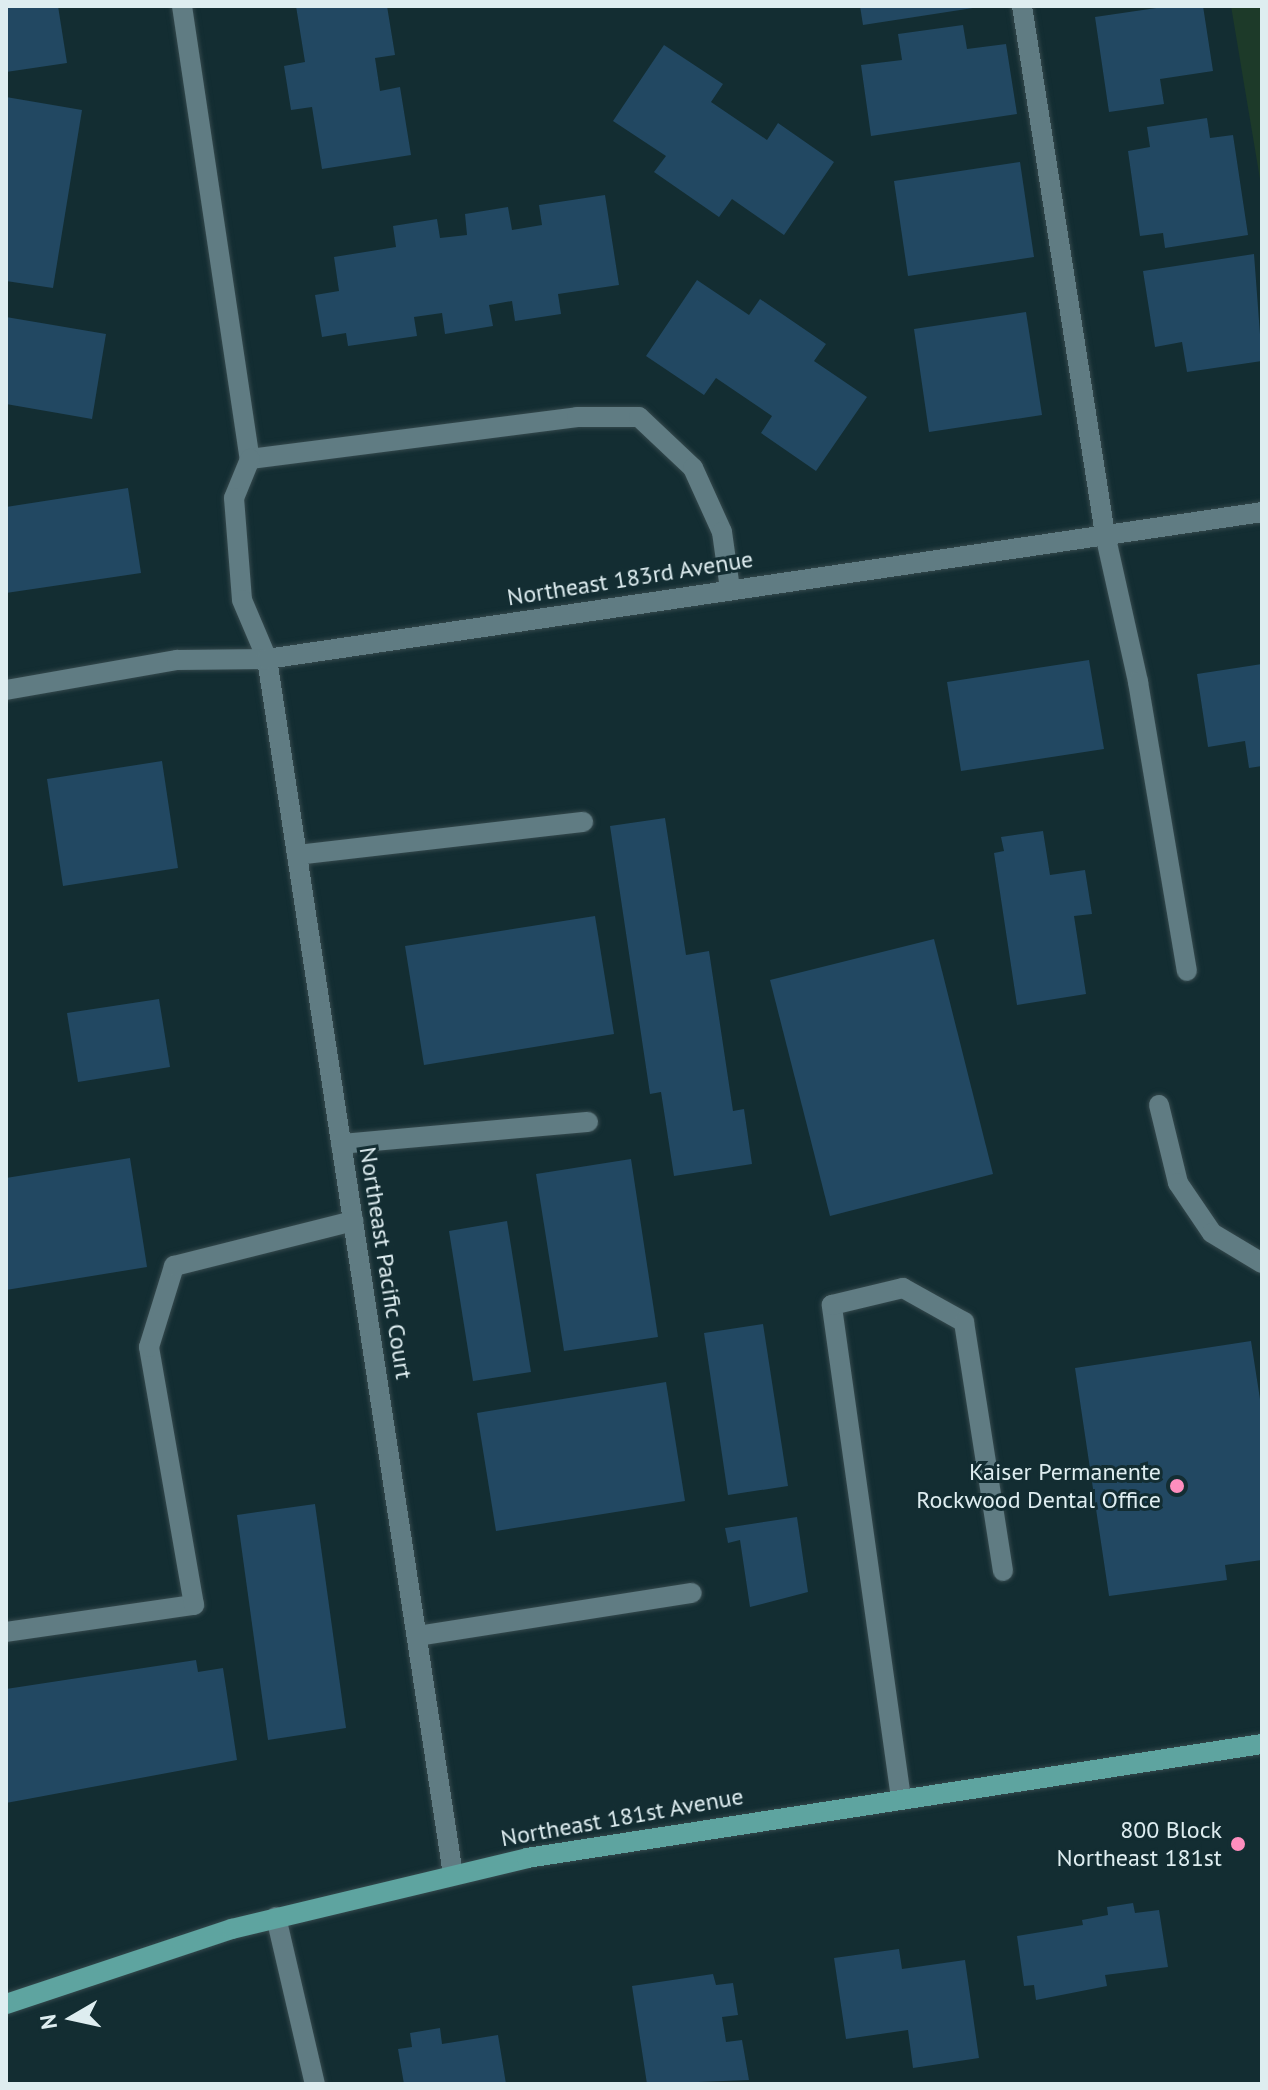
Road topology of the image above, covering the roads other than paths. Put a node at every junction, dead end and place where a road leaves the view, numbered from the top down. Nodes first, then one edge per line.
1 (182, 6) edge
2 (1022, 6) edge
3 (250, 459) junction
4 (1262, 512) edge
5 (1105, 534) junction
6 (730, 589) junction
7 (267, 659) junction
8 (6, 690) edge
9 (583, 822) dead end
10 (297, 855) junction
11 (1187, 971) dead end
12 (1159, 1105) dead end
13 (588, 1122) dead end
14 (341, 1144) junction
15 (353, 1221) junction
16 (1262, 1263) edge
17 (1003, 1571) dead end
18 (692, 1593) dead end
19 (6, 1632) edge
20 (417, 1636) junction
21 (1262, 1744) edge
22 (901, 1798) junction
23 (453, 1875) junction
24 (276, 1917) junction
25 (6, 2004) edge
26 (315, 2084) edge

1 - 3 street
2 - 5 street
3 - 6 street
3 - 7 street, Northeast Pacific Court
4 - 5 street, Northeast 183rd Avenue
5 - 6 street, Northeast 183rd Avenue
5 - 11 street
6 - 7 street, Northeast 183rd Avenue
7 - 8 street, Northeast 183rd Avenue
7 - 10 street, Northeast Pacific Court
9 - 10 street
10 - 14 street, Northeast Pacific Court
12 - 16 street
13 - 14 street
14 - 15 street, Northeast Pacific Court
15 - 19 street
15 - 20 street, Northeast Pacific Court
17 - 22 street
18 - 20 street
20 - 23 street, Northeast Pacific Court
21 - 22 main road, Northeast 181st Avenue
22 - 23 main road, Northeast 181st Avenue
23 - 24 main road, Northeast 181st Avenue
24 - 25 main road, Northeast 181st Avenue
24 - 26 street

